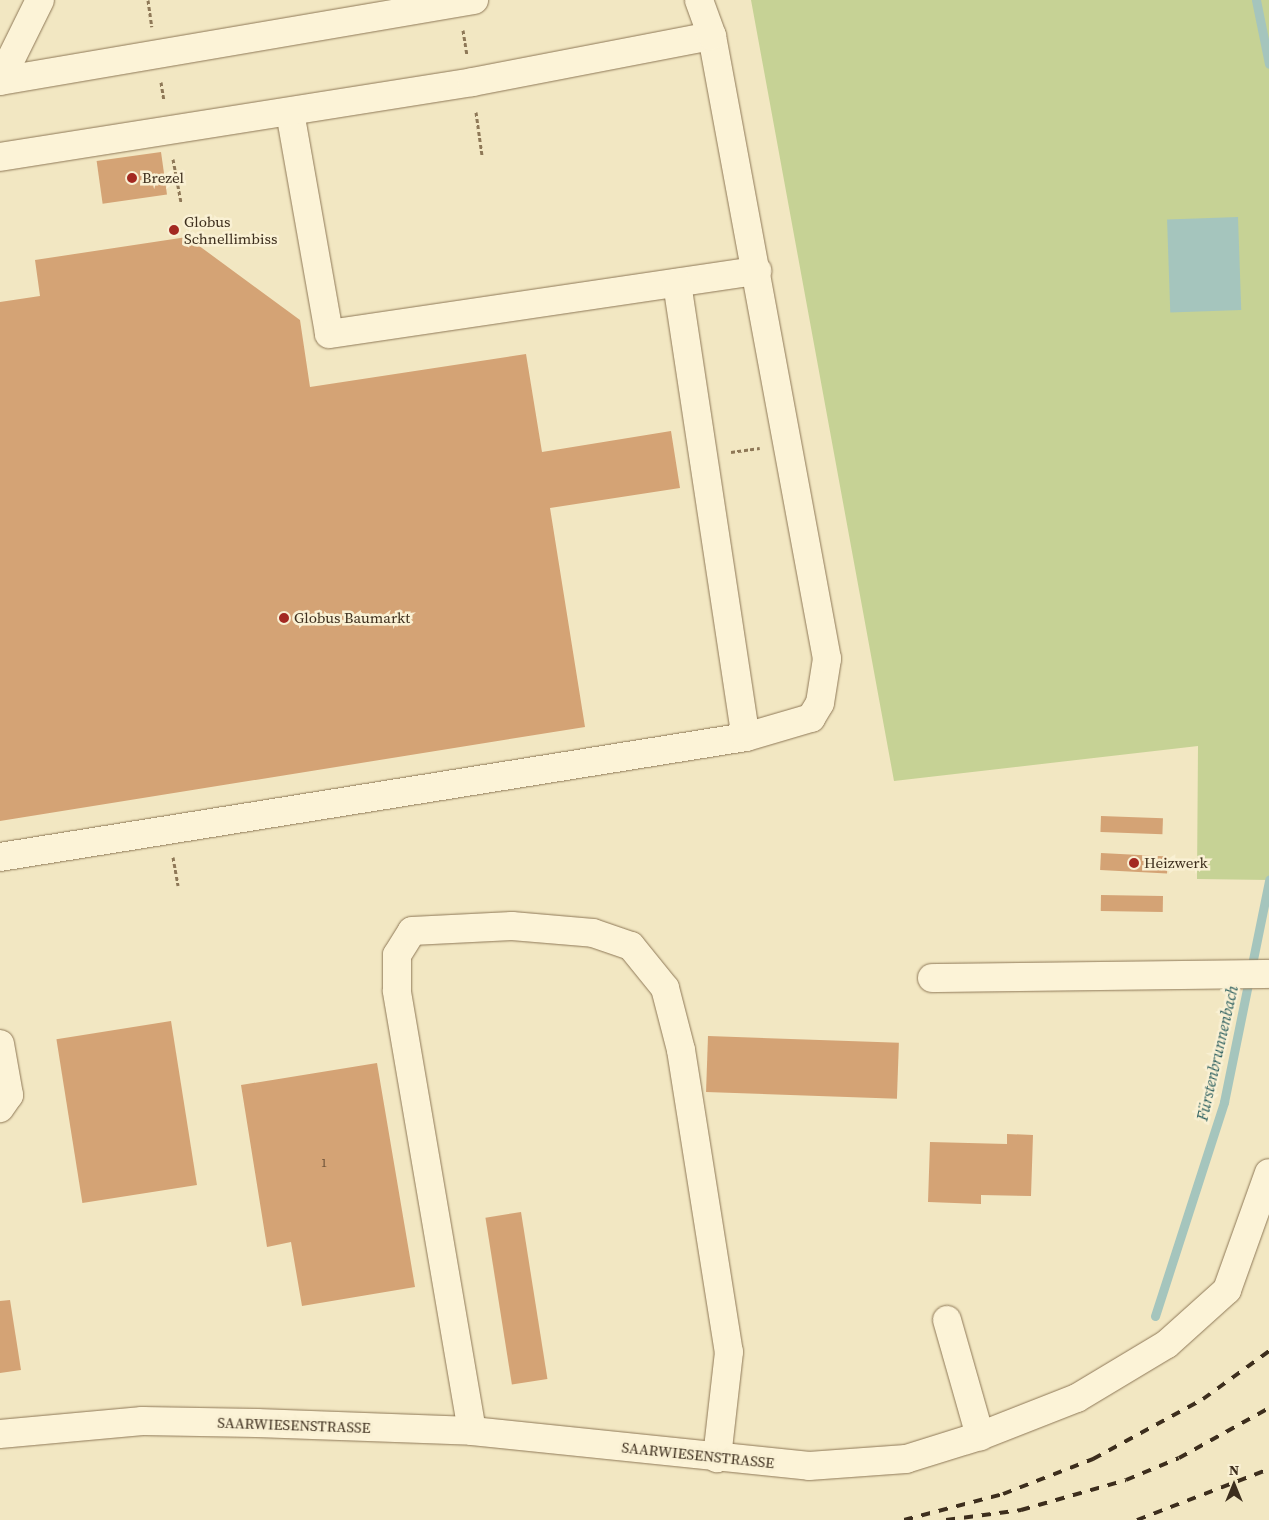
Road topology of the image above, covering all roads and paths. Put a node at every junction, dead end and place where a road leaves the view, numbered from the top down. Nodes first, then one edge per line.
1 (40, 0) edge
2 (474, 0) edge
3 (699, 0) edge
4 (712, 36) junction
5 (0, 81) edge
6 (290, 112) junction
7 (0, 157) edge
8 (757, 271) junction
9 (677, 283) junction
10 (746, 737) junction
11 (0, 857) edge
12 (1269, 974) edge
13 (932, 978) dead end
14 (0, 1044) edge
15 (0, 1108) edge
16 (1269, 1173) edge
17 (947, 1320) dead end
18 (472, 1431) junction
19 (0, 1434) edge
20 (980, 1436) junction
21 (717, 1458) junction

1 - 5 street
2 - 5 street
3 - 4 street
4 - 6 street
4 - 8 street
6 - 7 street
6 - 9 street
8 - 9 street
8 - 10 street
9 - 10 street
10 - 11 street
12 - 13 street
14 - 15 street
16 - 20 street, SAARWIESENSTRASSE
17 - 20 street
18 - 19 street, SAARWIESENSTRASSE
18 - 21 street, SAARWIESENSTRASSE
18 - 21 street
20 - 21 street, SAARWIESENSTRASSE

